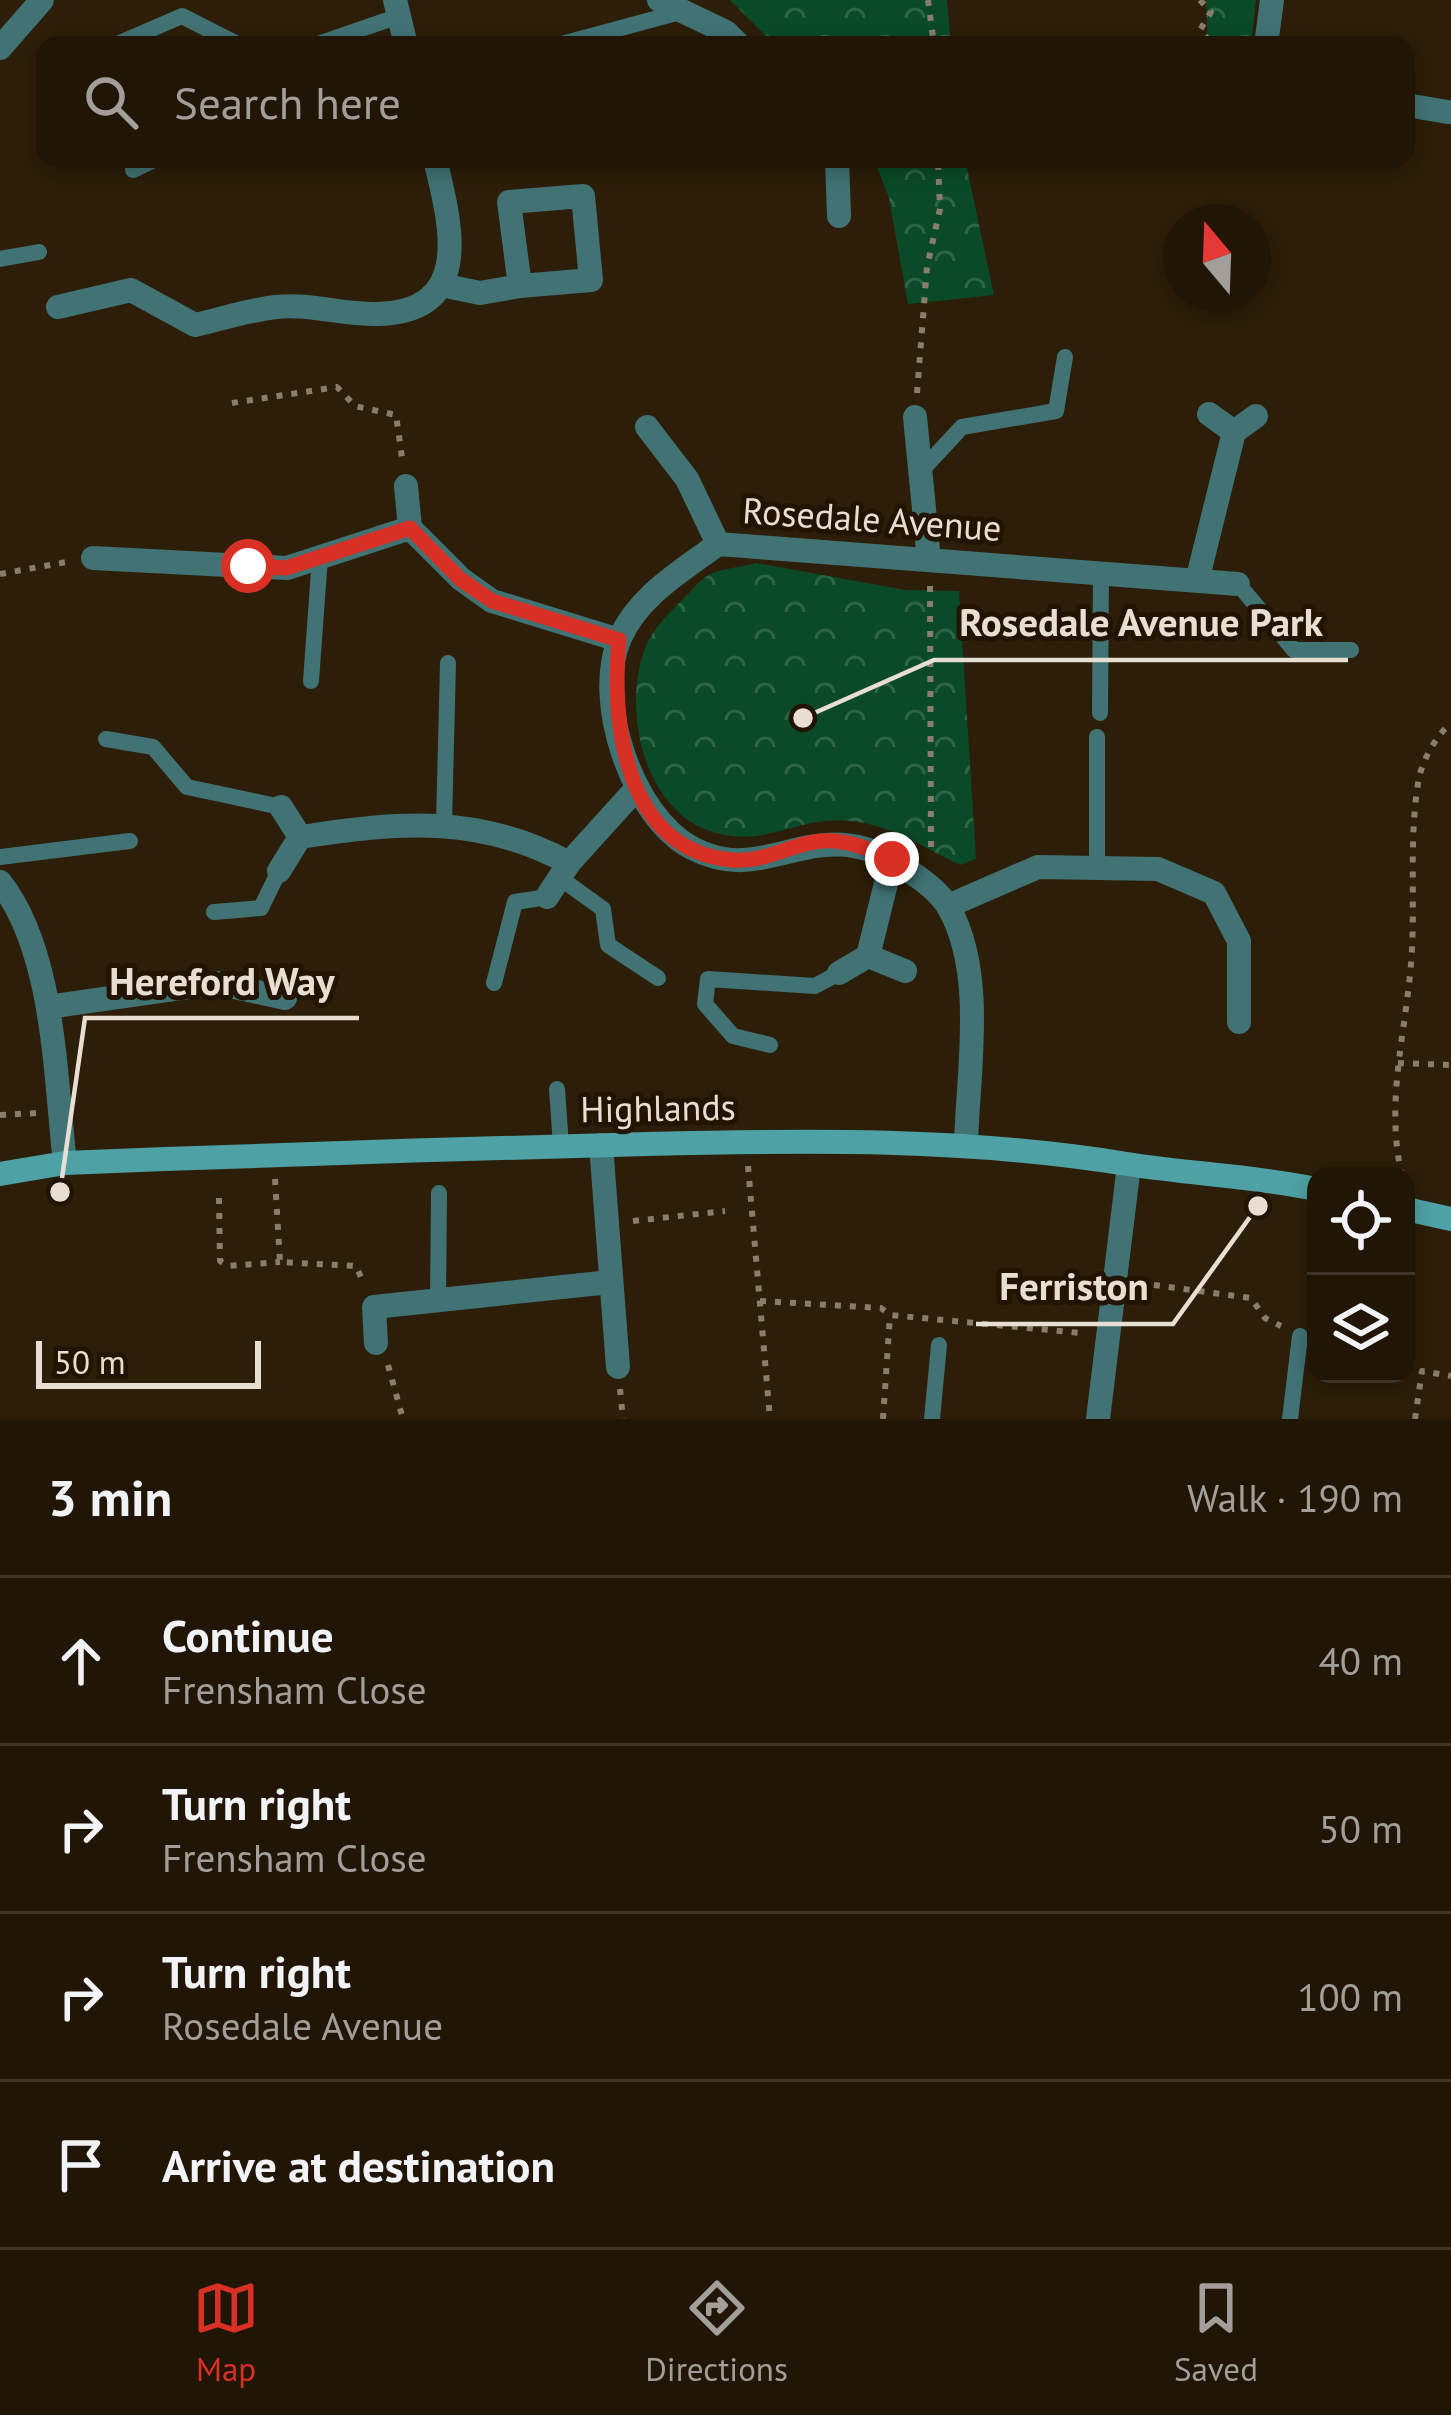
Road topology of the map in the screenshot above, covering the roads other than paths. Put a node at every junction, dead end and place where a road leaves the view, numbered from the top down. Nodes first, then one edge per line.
1 (42, 0) edge
2 (659, 0) edge
3 (1272, 0) edge
4 (397, 8) edge
5 (684, 11) junction
6 (136, 36) edge
7 (221, 36) edge
8 (335, 36) edge
9 (591, 36) edge
10 (724, 36) edge
11 (1267, 36) edge
12 (0, 48) edge
13 (1415, 106) edge
14 (1448, 112) dead end
15 (138, 168) edge
16 (437, 168) edge
17 (837, 168) edge
18 (134, 170) dead end
19 (839, 216) dead end
20 (39, 253) dead end
21 (0, 259) edge
22 (441, 285) junction
23 (520, 286) junction
24 (58, 307) dead end
25 (1064, 357) dead end
26 (1209, 414) dead end
27 (1256, 416) dead end
28 (915, 417) road end
29 (647, 427) dead end
30 (1234, 433) junction
31 (921, 471) junction
32 (406, 486) road end
33 (410, 528) junction
34 (718, 544) junction
35 (93, 557) road end
36 (320, 557) junction
37 (929, 560) junction
38 (1101, 571) junction
39 (1198, 578) junction
40 (1238, 584) joint
41 (619, 640) junction
42 (1351, 650) dead end
43 (448, 664) dead end
44 (311, 681) dead end
45 (1100, 713) dead end
46 (1097, 737) dead end
47 (106, 740) dead end
48 (636, 789) junction
49 (281, 807) joint
50 (444, 824) junction
51 (300, 837) junction
52 (130, 841) dead end
53 (0, 857) edge
54 (892, 859) junction
55 (1097, 868) junction
56 (279, 871) joint
57 (559, 880) junction
58 (0, 882) edge
59 (948, 906) junction
60 (214, 912) dead end
61 (868, 956) junction
62 (905, 971) dead end
63 (839, 974) joint
64 (658, 978) dead end
65 (494, 983) dead end
66 (285, 998) dead end
67 (48, 1007) junction
68 (1239, 1022) dead end
69 (770, 1045) dead end
70 (557, 1089) dead end
71 (966, 1143) junction
72 (601, 1145) junction
73 (561, 1146) junction
74 (65, 1163) junction
75 (1129, 1165) junction
76 (0, 1174) edge
77 (1307, 1187) edge
78 (439, 1193) dead end
79 (1415, 1211) edge
80 (1451, 1219) edge
81 (610, 1282) junction
82 (438, 1300) junction
83 (1300, 1336) road end
84 (376, 1343) dead end
85 (939, 1345) dead end
86 (618, 1367) dead end
87 (932, 1419) edge
88 (1098, 1419) edge
89 (1290, 1419) edge

1 - 12 street
2 - 5 street
3 - 11 street
4 - 8 lane
5 - 9 lane
5 - 10 street
6 - 7 lane
13 - 14 street
15 - 18 lane
16 - 22 street
17 - 19 street
20 - 21 lane
22 - 23 street
22 - 24 street
23 - 23 street
25 - 31 lane
26 - 30 street
27 - 30 street
28 - 31 street
29 - 34 street
30 - 39 street
31 - 37 street
32 - 33 street
33 - 36 street
33 - 41 street
34 - 37 street, Rosedale Avenue
34 - 41 street, Rosedale Avenue
35 - 36 street
36 - 44 lane
37 - 38 street, Rosedale Avenue
38 - 39 street, Rosedale Avenue
38 - 45 lane
39 - 40 street, Rosedale Avenue
40 - 42 lane
41 - 48 street, Rosedale Avenue
43 - 50 lane
46 - 55 lane
47 - 49 lane
48 - 54 street, Rosedale Avenue
48 - 57 street
49 - 51 street
50 - 51 street
50 - 57 street
51 - 56 street
52 - 53 lane
54 - 59 street, Rosedale Avenue
54 - 61 street
55 - 59 street
55 - 68 street
56 - 60 lane
57 - 64 lane
57 - 65 lane
58 - 67 street
59 - 71 street, Rosedale Avenue
61 - 62 street
61 - 63 street
63 - 69 lane
66 - 67 street
67 - 74 street
70 - 73 lane
71 - 72 street, Highlands
71 - 75 street, Highlands
72 - 73 street, Highlands
72 - 81 street
73 - 74 street, Highlands
74 - 76 street, Highlands
75 - 77 street, Highlands
75 - 88 street
78 - 82 lane
79 - 80 street
81 - 82 street
81 - 86 street
82 - 84 street
83 - 89 lane
85 - 87 lane

